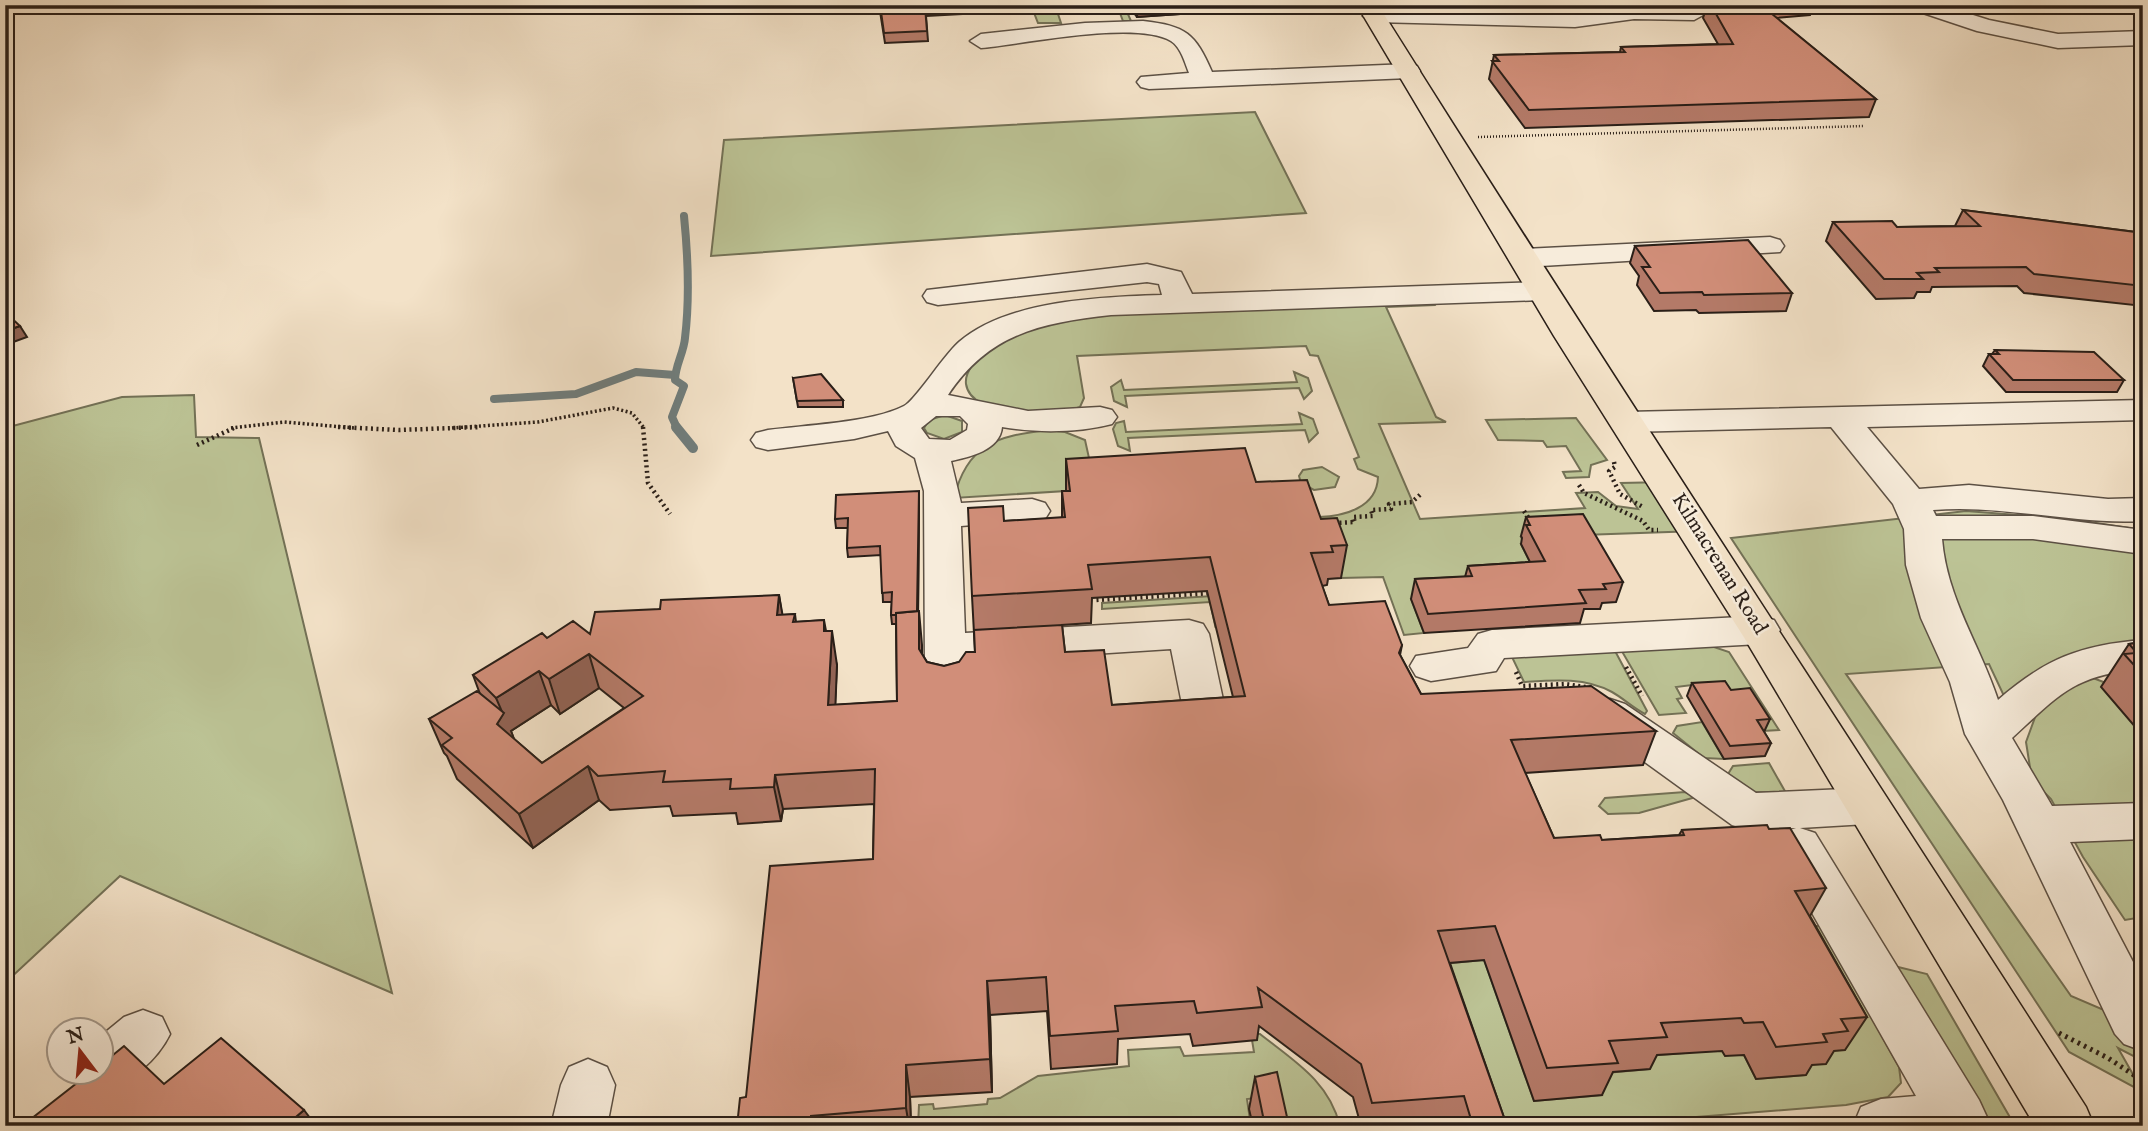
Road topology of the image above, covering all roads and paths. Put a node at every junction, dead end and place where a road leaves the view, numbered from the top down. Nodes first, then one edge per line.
1 (1486, 5) edge
2 (1918, 5) edge
3 (1550, 8) dead end
4 (1371, 10) edge
5 (1600, 10) edge
6 (1694, 14) dead end
7 (2143, 38) edge
8 (981, 41) dead end
9 (1409, 71) junction
10 (1204, 80) junction
11 (1149, 82) dead end
12 (1864, 126) edge
13 (1450, 138) junction
14 (1769, 246) dead end
15 (1522, 258) junction
16 (1542, 291) junction
17 (939, 296) dead end
18 (1181, 304) junction
19 (951, 372) junction
20 (2143, 410) edge
21 (1840, 416) junction
22 (1100, 417) dead end
23 (974, 426) junction
24 (919, 429) junction
25 (768, 440) dead end
26 (1620, 440) junction
27 (197, 444) dead end
28 (1579, 485) dead end
29 (1421, 495) dead end
30 (943, 503) junction
31 (1644, 508) dead end
32 (2143, 509) edge
33 (1032, 511) dead end
34 (1524, 511) dead end
35 (670, 514) dead end
36 (1917, 515) junction
37 (1652, 519) dead end
38 (1329, 523) edge
39 (1537, 534) edge
40 (2143, 542) edge
41 (1095, 588) edge
42 (1220, 593) edge
43 (1760, 630) junction
44 (1611, 638) junction
45 (1501, 644) junction
46 (2143, 654) edge
47 (1427, 686) dead end
48 (1588, 696) joint
49 (1644, 699) dead end
50 (1205, 709) edge
51 (1987, 734) junction
52 (1867, 807) junction
53 (1778, 811) junction
54 (2143, 821) edge
55 (2038, 825) junction
56 (2143, 1027) edge
57 (143, 1034) dead end
58 (116, 1056) edge
59 (1961, 1123) edge
60 (1881, 1126) edge
61 (2066, 1126) edge

1 - 3 street
2 - 7 street
4 - 5 street
4 - 9 main road, Kilmacrenan Road
5 - 6 street
8 - 10 street
9 - 10 street
9 - 13 main road, Kilmacrenan Road
10 - 11 street
12 - 13 path
13 - 15 main road, Kilmacrenan Road
14 - 15 street
15 - 16 main road, Kilmacrenan Road
16 - 18 street
16 - 26 main road, Kilmacrenan Road
17 - 18 street
18 - 19 street
19 - 23 street
19 - 24 street
20 - 21 street
21 - 26 street
21 - 36 street
22 - 23 street
23 - 24 street
23 - 24 street
23 - 30 street
24 - 25 street
24 - 30 street
26 - 31 path
26 - 43 main road, Kilmacrenan Road
27 - 35 path
28 - 37 path
29 - 38 path
30 - 33 street
30 - 50 street
32 - 36 street
34 - 39 path
36 - 40 street
36 - 51 street
41 - 42 path
43 - 44 street
43 - 52 main road, Kilmacrenan Road
44 - 45 street
44 - 49 path
45 - 47 street
45 - 48 path
46 - 51 street
48 - 53 street
51 - 55 street
52 - 53 street
52 - 61 main road, Kilmacrenan Road
53 - 59 street
54 - 55 street
55 - 56 street
57 - 58 street
59 - 60 street

